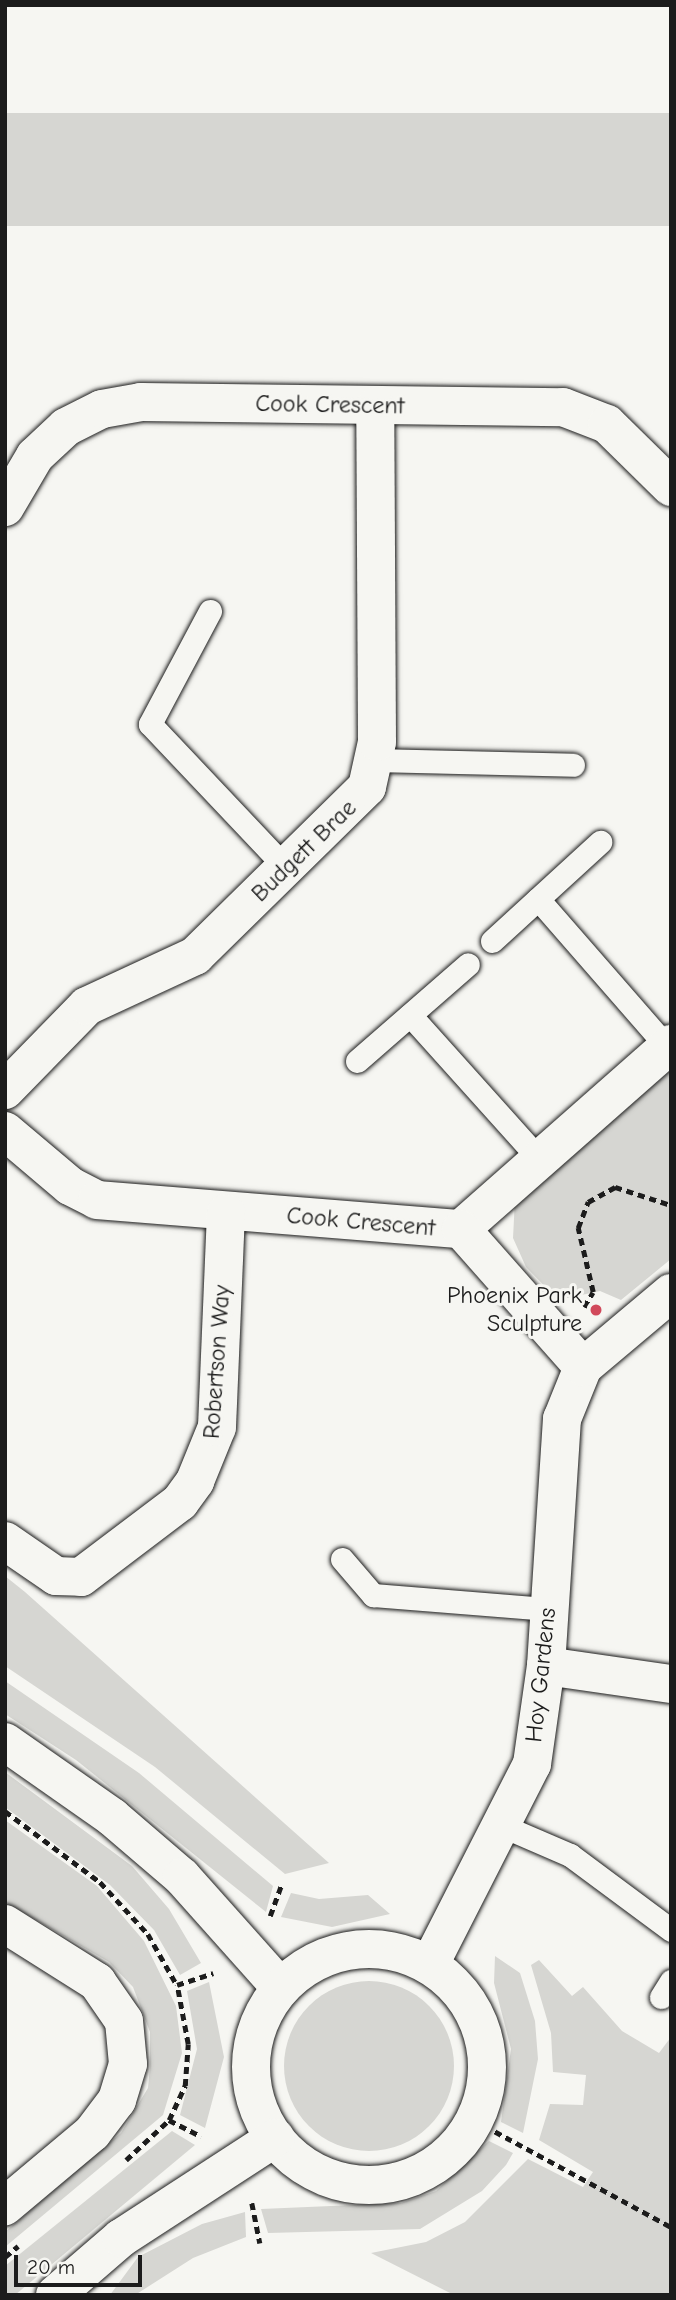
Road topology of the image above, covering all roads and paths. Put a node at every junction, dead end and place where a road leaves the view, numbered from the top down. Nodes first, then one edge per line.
1 (375, 406) junction
2 (671, 487) edge
3 (5, 508) edge
4 (210, 611) dead end
5 (375, 760) junction
6 (573, 765) dead end
7 (600, 842) dead end
8 (287, 869) junction
9 (538, 899) junction
10 (492, 941) dead end
11 (468, 964) dead end
12 (410, 1015) junction
13 (669, 1046) edge
14 (357, 1061) dead end
15 (5, 1090) edge
16 (5, 1131) edge
17 (538, 1159) junction
18 (671, 1205) edge
19 (226, 1213) junction
20 (461, 1228) junction
21 (671, 1293) edge
22 (583, 1367) junction
23 (5, 1541) edge
24 (342, 1559) dead end
25 (548, 1609) junction
26 (546, 1666) junction
27 (671, 1684) edge
28 (5, 1742) edge
29 (505, 1828) junction
30 (5, 1924) edge
31 (671, 1930) edge
32 (430, 1964) junction
33 (280, 1987) junction
34 (474, 2120) junction
35 (275, 2138) junction
36 (5, 2206) edge
37 (671, 2227) edge
38 (56, 2294) edge

1 - 2 street, Cook Crescent
1 - 3 street, Cook Crescent
1 - 5 street, Budgett Brae
4 - 8 lane
5 - 6 lane
5 - 8 street, Budgett Brae
7 - 9 lane
8 - 15 street, Budgett Brae
9 - 10 lane
9 - 13 lane
11 - 12 lane
12 - 14 lane
12 - 17 lane
13 - 17 street, Cook Crescent
16 - 19 street, Cook Crescent
17 - 20 street, Cook Crescent
18 - 22 path
19 - 20 street, Cook Crescent
19 - 23 street, Robertson Way
20 - 22 street
21 - 22 street, Hoy Gardens
22 - 25 street, Hoy Gardens
24 - 25 lane
25 - 26 street, Hoy Gardens
26 - 27 street
26 - 29 street, Hoy Gardens
28 - 33 street
29 - 31 lane
29 - 32 street, Hoy Gardens
30 - 36 street
32 - 33 street
32 - 34 street
33 - 35 street
34 - 35 street
34 - 37 path
35 - 38 street

